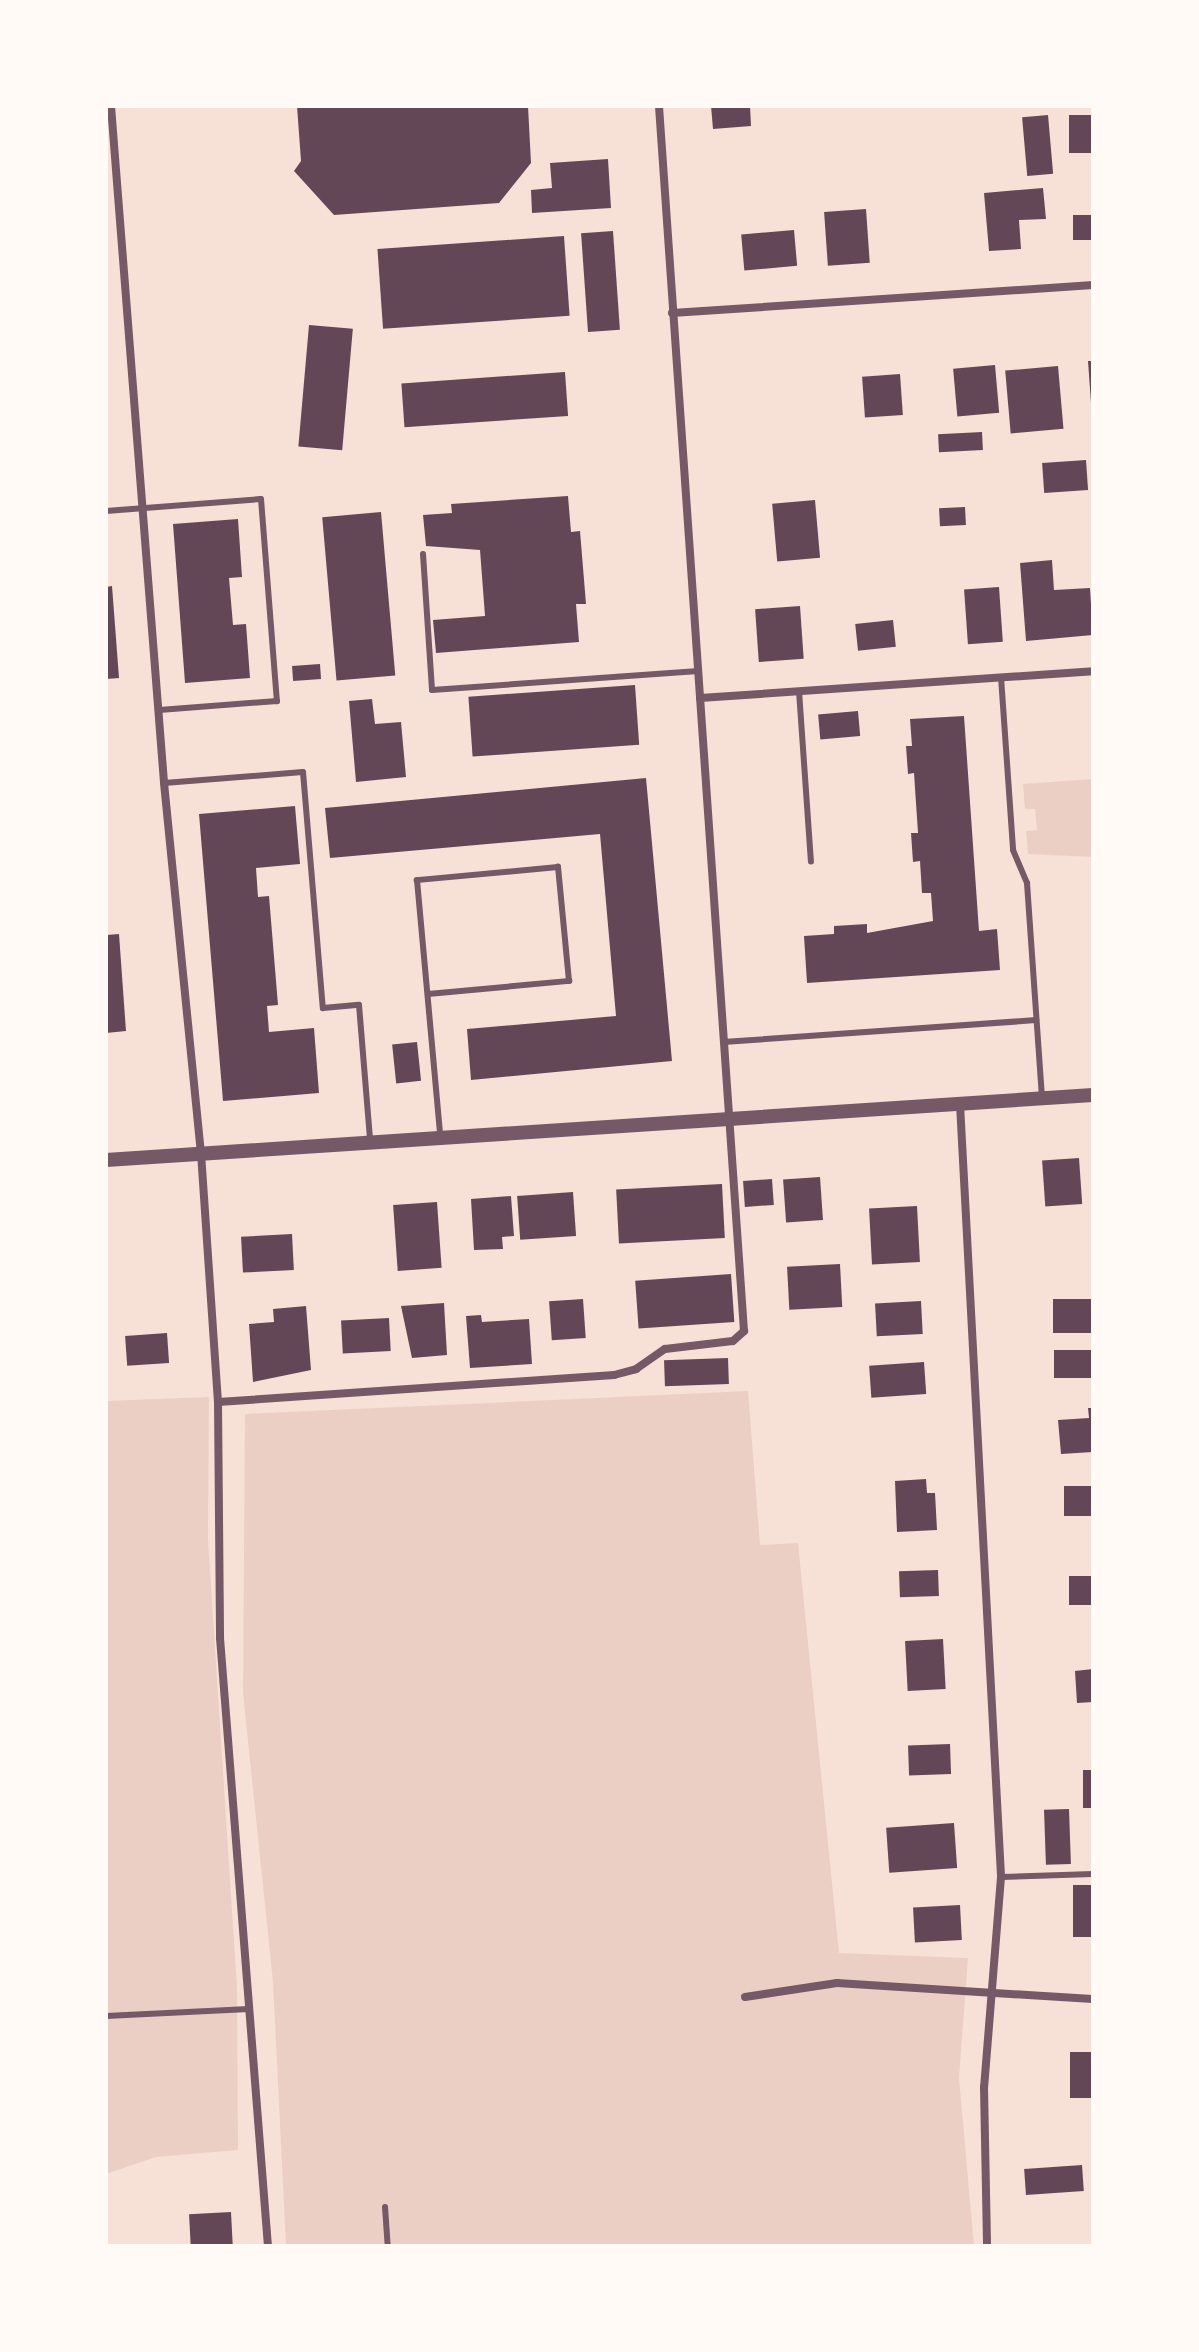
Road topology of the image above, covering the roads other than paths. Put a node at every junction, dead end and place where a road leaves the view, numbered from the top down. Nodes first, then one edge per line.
1 (111, 106) edge
2 (659, 106) edge
3 (1093, 285) edge
4 (672, 313) junction
5 (143, 508) junction
6 (106, 511) edge
7 (423, 554) dead end
8 (698, 671) junction
9 (1093, 671) edge
10 (1001, 677) junction
11 (799, 691) junction
12 (700, 698) junction
13 (159, 710) junction
14 (164, 783) junction
15 (811, 862) dead end
16 (428, 994) junction
17 (1036, 1020) junction
18 (723, 1042) junction
19 (1093, 1095) edge
20 (1042, 1098) junction
21 (960, 1104) junction
22 (729, 1120) junction
23 (440, 1135) junction
24 (370, 1140) junction
25 (201, 1153) junction
26 (106, 1160) edge
27 (218, 1402) junction
28 (1093, 1874) edge
29 (1001, 1877) junction
30 (993, 1995) junction
31 (745, 1997) dead end
32 (1093, 1999) edge
33 (249, 2009) junction
34 (106, 2016) edge
35 (385, 2207) dead end
36 (268, 2246) edge
37 (388, 2246) edge
38 (987, 2246) edge

1 - 5 street
2 - 4 street
3 - 4 street
4 - 8 street
5 - 6 lane
5 - 13 street
5 - 13 lane
7 - 8 lane
8 - 12 street
9 - 10 street
10 - 11 street
10 - 17 lane
11 - 12 street
11 - 15 lane
12 - 18 street
13 - 14 street
14 - 24 lane
14 - 25 street
16 - 16 lane
16 - 23 lane
17 - 18 lane
17 - 20 lane
18 - 22 street
19 - 20 street
20 - 21 street
21 - 22 street
21 - 29 street
22 - 23 street
22 - 27 street
23 - 24 street
24 - 25 street
25 - 26 street
25 - 27 street
27 - 33 street
28 - 29 lane
29 - 30 street
30 - 31 street
30 - 32 street
30 - 38 street
33 - 34 lane
33 - 36 street
35 - 37 lane

